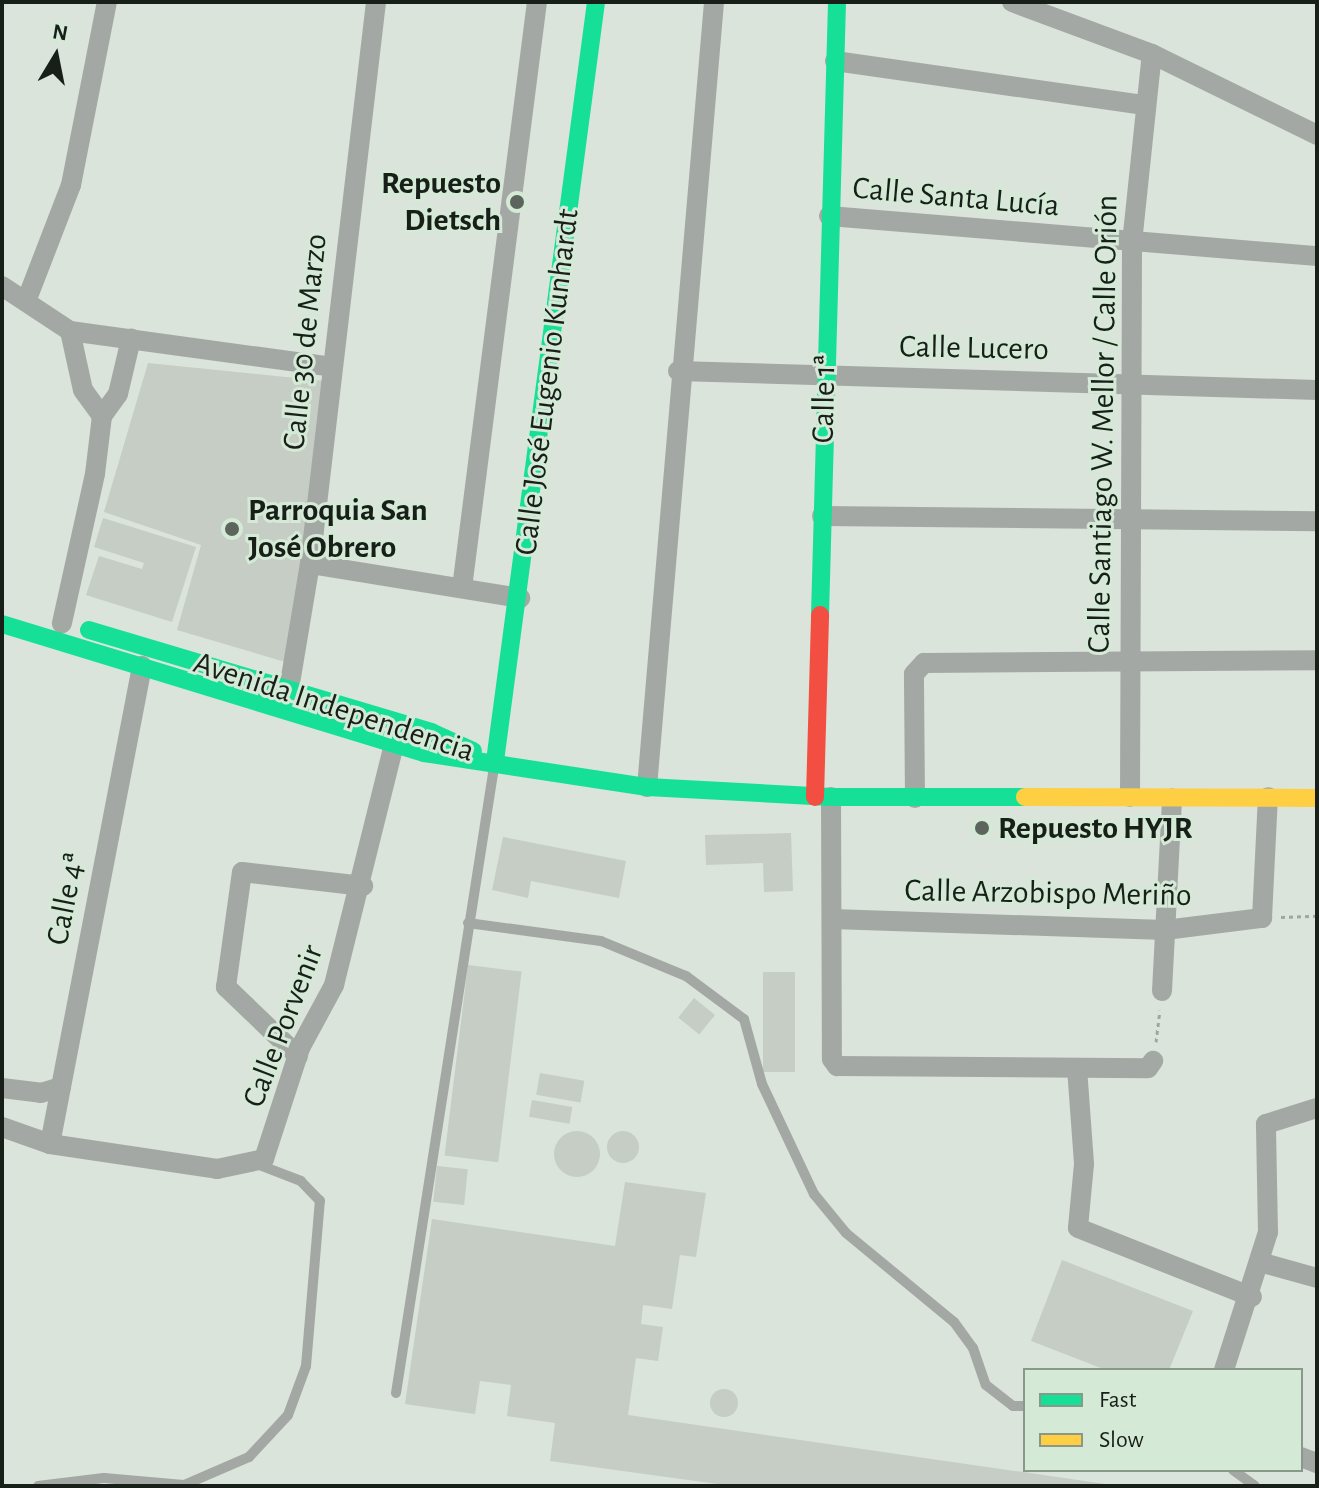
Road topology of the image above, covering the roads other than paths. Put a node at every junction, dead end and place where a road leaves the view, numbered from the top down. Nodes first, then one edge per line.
1 (107, 2) edge
2 (376, 2) edge
3 (537, 2) edge
4 (596, 2) edge
5 (714, 2) edge
6 (837, 2) edge
7 (1012, 2) edge
8 (1152, 54) junction
9 (835, 61) junction
10 (1143, 105) junction
11 (1317, 135) edge
12 (829, 216) junction
13 (1132, 243) junction
14 (1317, 256) edge
15 (2, 286) edge
16 (27, 299) junction
17 (70, 331) junction
18 (131, 339) junction
19 (333, 367) junction
20 (678, 371) junction
21 (824, 375) junction
22 (1133, 382) junction
23 (1317, 390) edge
24 (102, 416) junction
25 (822, 516) junction
26 (1133, 518) junction
27 (1317, 521) edge
28 (310, 564) junction
29 (462, 588) junction
30 (520, 598) junction
31 (2, 603) edge
32 (62, 623) junction
33 (2, 624) edge
34 (1130, 658) junction
35 (1317, 660) edge
36 (142, 666) junction
37 (289, 689) junction
38 (394, 745) junction
39 (495, 761) junction
40 (647, 787) junction
41 (823, 797) junction
42 (1130, 797) junction
43 (1268, 797) junction
44 (915, 798) junction
45 (1172, 798) junction
46 (1317, 798) edge
47 (363, 886) junction
48 (832, 919) junction
49 (468, 923) junction
50 (1165, 930) junction
51 (1162, 991) road end
52 (298, 1056) junction
53 (1153, 1061) road end
54 (1077, 1068) junction
55 (61, 1087) junction
56 (2, 1088) edge
57 (1317, 1108) edge
58 (2, 1127) edge
59 (50, 1144) junction
60 (257, 1164) junction
61 (1263, 1263) junction
62 (1317, 1278) edge
63 (1252, 1297) junction
64 (1225, 1368) edge
65 (396, 1393) dead end
66 (1023, 1406) edge
67 (1236, 1472) edge
68 (38, 1486) edge
69 (1255, 1486) edge

1 - 16 street
2 - 19 street, Calle 30 de Marzo
3 - 29 street
4 - 30 street, Calle José Eugenio Kunhardt
5 - 20 street
6 - 9 street, Calle 1ª
7 - 8 street
8 - 10 street, Calle Santiago W. Mellor / Calle Orión
8 - 11 street
9 - 10 street
9 - 12 street, Calle 1ª
10 - 13 street, Calle Santiago W. Mellor / Calle Orión
12 - 13 street, Calle Santa Lucía
12 - 21 street, Calle 1ª
13 - 14 street, Calle Santa Lucía
13 - 22 street, Calle Santiago W. Mellor / Calle Orión
15 - 16 street
16 - 17 street
17 - 18 street
17 - 24 street
18 - 19 street
18 - 24 street
19 - 28 street, Calle 30 de Marzo
20 - 21 street, Calle Lucero
20 - 40 street
21 - 22 street, Calle Lucero
21 - 25 street, Calle 1ª
22 - 23 street, Calle Lucero
22 - 26 street, Calle Santiago W. Mellor / Calle Orión
24 - 32 street
25 - 26 street
25 - 41 street, Calle 1ª
26 - 27 street
26 - 34 street, Calle Santiago W. Mellor / Calle Orión
28 - 29 street
28 - 37 street, Calle 30 de Marzo
29 - 30 street
30 - 39 street, Calle José Eugenio Kunhardt
31 - 32 street, Avenida Independencia
32 - 37 street, Avenida Independencia
33 - 36 street, Avenida Independencia
34 - 35 street
34 - 42 street, Calle Santiago W. Mellor / Calle Orión
34 - 44 street
36 - 38 street, Avenida Independencia
36 - 55 street, Calle 4ª
37 - 39 street, Avenida Independencia
38 - 39 street, Avenida Independencia
38 - 47 street, Calle Porvenir
39 - 40 street
39 - 49 lane
40 - 41 street
41 - 44 street
41 - 48 street
42 - 44 street
42 - 45 street
43 - 45 street
43 - 46 street
43 - 50 street, Calle Arzobispo Meriño
45 - 50 street
47 - 52 street, Calle Porvenir
47 - 52 street
48 - 50 street, Calle Arzobispo Meriño
48 - 54 street
49 - 65 lane
49 - 66 lane
50 - 51 street
52 - 60 street, Calle Porvenir
53 - 54 street
54 - 63 street
55 - 56 street
55 - 59 street, Calle 4ª
57 - 61 street
58 - 59 street
59 - 60 street
60 - 68 lane
61 - 62 street
61 - 63 street
63 - 64 street
67 - 69 lane

